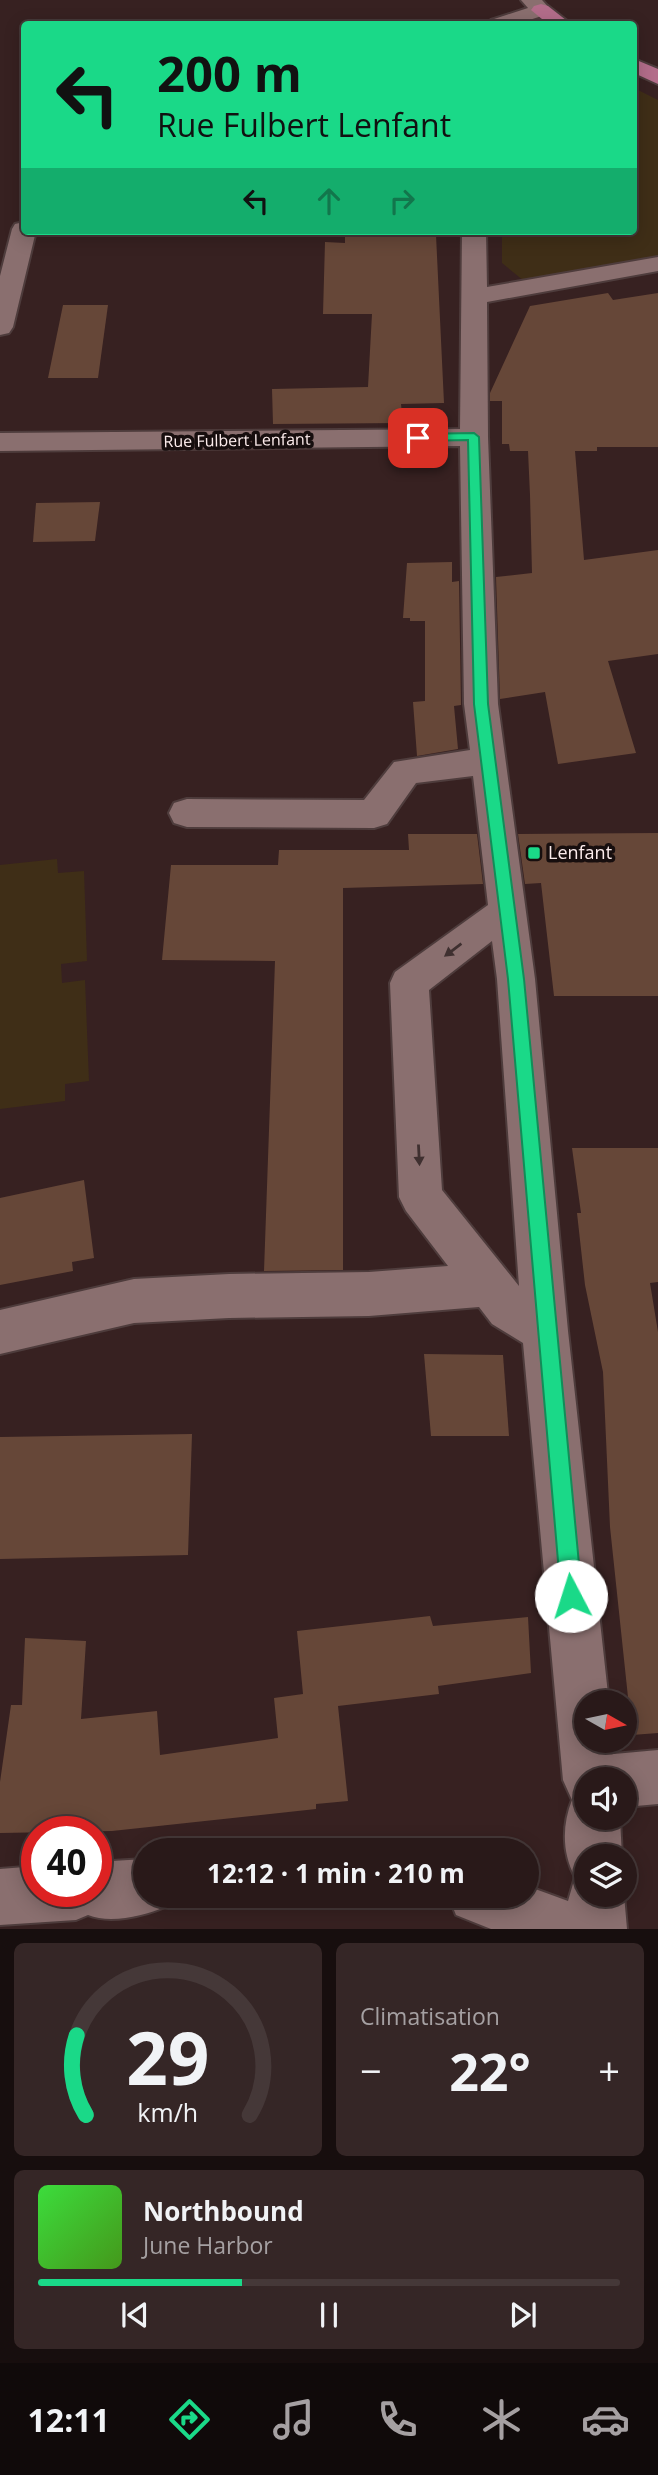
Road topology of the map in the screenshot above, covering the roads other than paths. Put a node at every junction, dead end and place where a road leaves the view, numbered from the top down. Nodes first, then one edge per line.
1 (536, 5) edge
2 (504, 21) edge
3 (557, 21) edge
4 (637, 67) edge
5 (658, 78) edge
6 (23, 235) edge
7 (474, 235) edge
8 (658, 264) edge
9 (473, 297) junction
10 (0, 327) edge
11 (474, 437) junction
12 (0, 442) edge
13 (489, 761) junction
14 (187, 813) dead end
15 (509, 911) junction
16 (488, 1285) junction
17 (545, 1331) junction
18 (0, 1332) edge
19 (589, 1767) edge
20 (658, 1777) edge
21 (637, 1779) edge
22 (133, 1888) edge
23 (112, 1889) edge
24 (21, 1896) edge
25 (0, 1897) edge
26 (597, 1907) edge
27 (510, 1908) edge
28 (566, 1929) edge
29 (598, 1929) edge

1 - 2 street
1 - 3 main road
4 - 5 main road
6 - 10 street
7 - 9 street
8 - 9 street
9 - 11 street
11 - 12 street, Rue Fulbert Lenfant
11 - 13 street
13 - 14 street
13 - 15 street
15 -> 16 street
15 - 17 street
16 - 17 street
16 - 18 street
17 - 19 street
20 - 21 street
22 - 23 street
24 - 25 street
26 - 29 street
27 - 28 street

